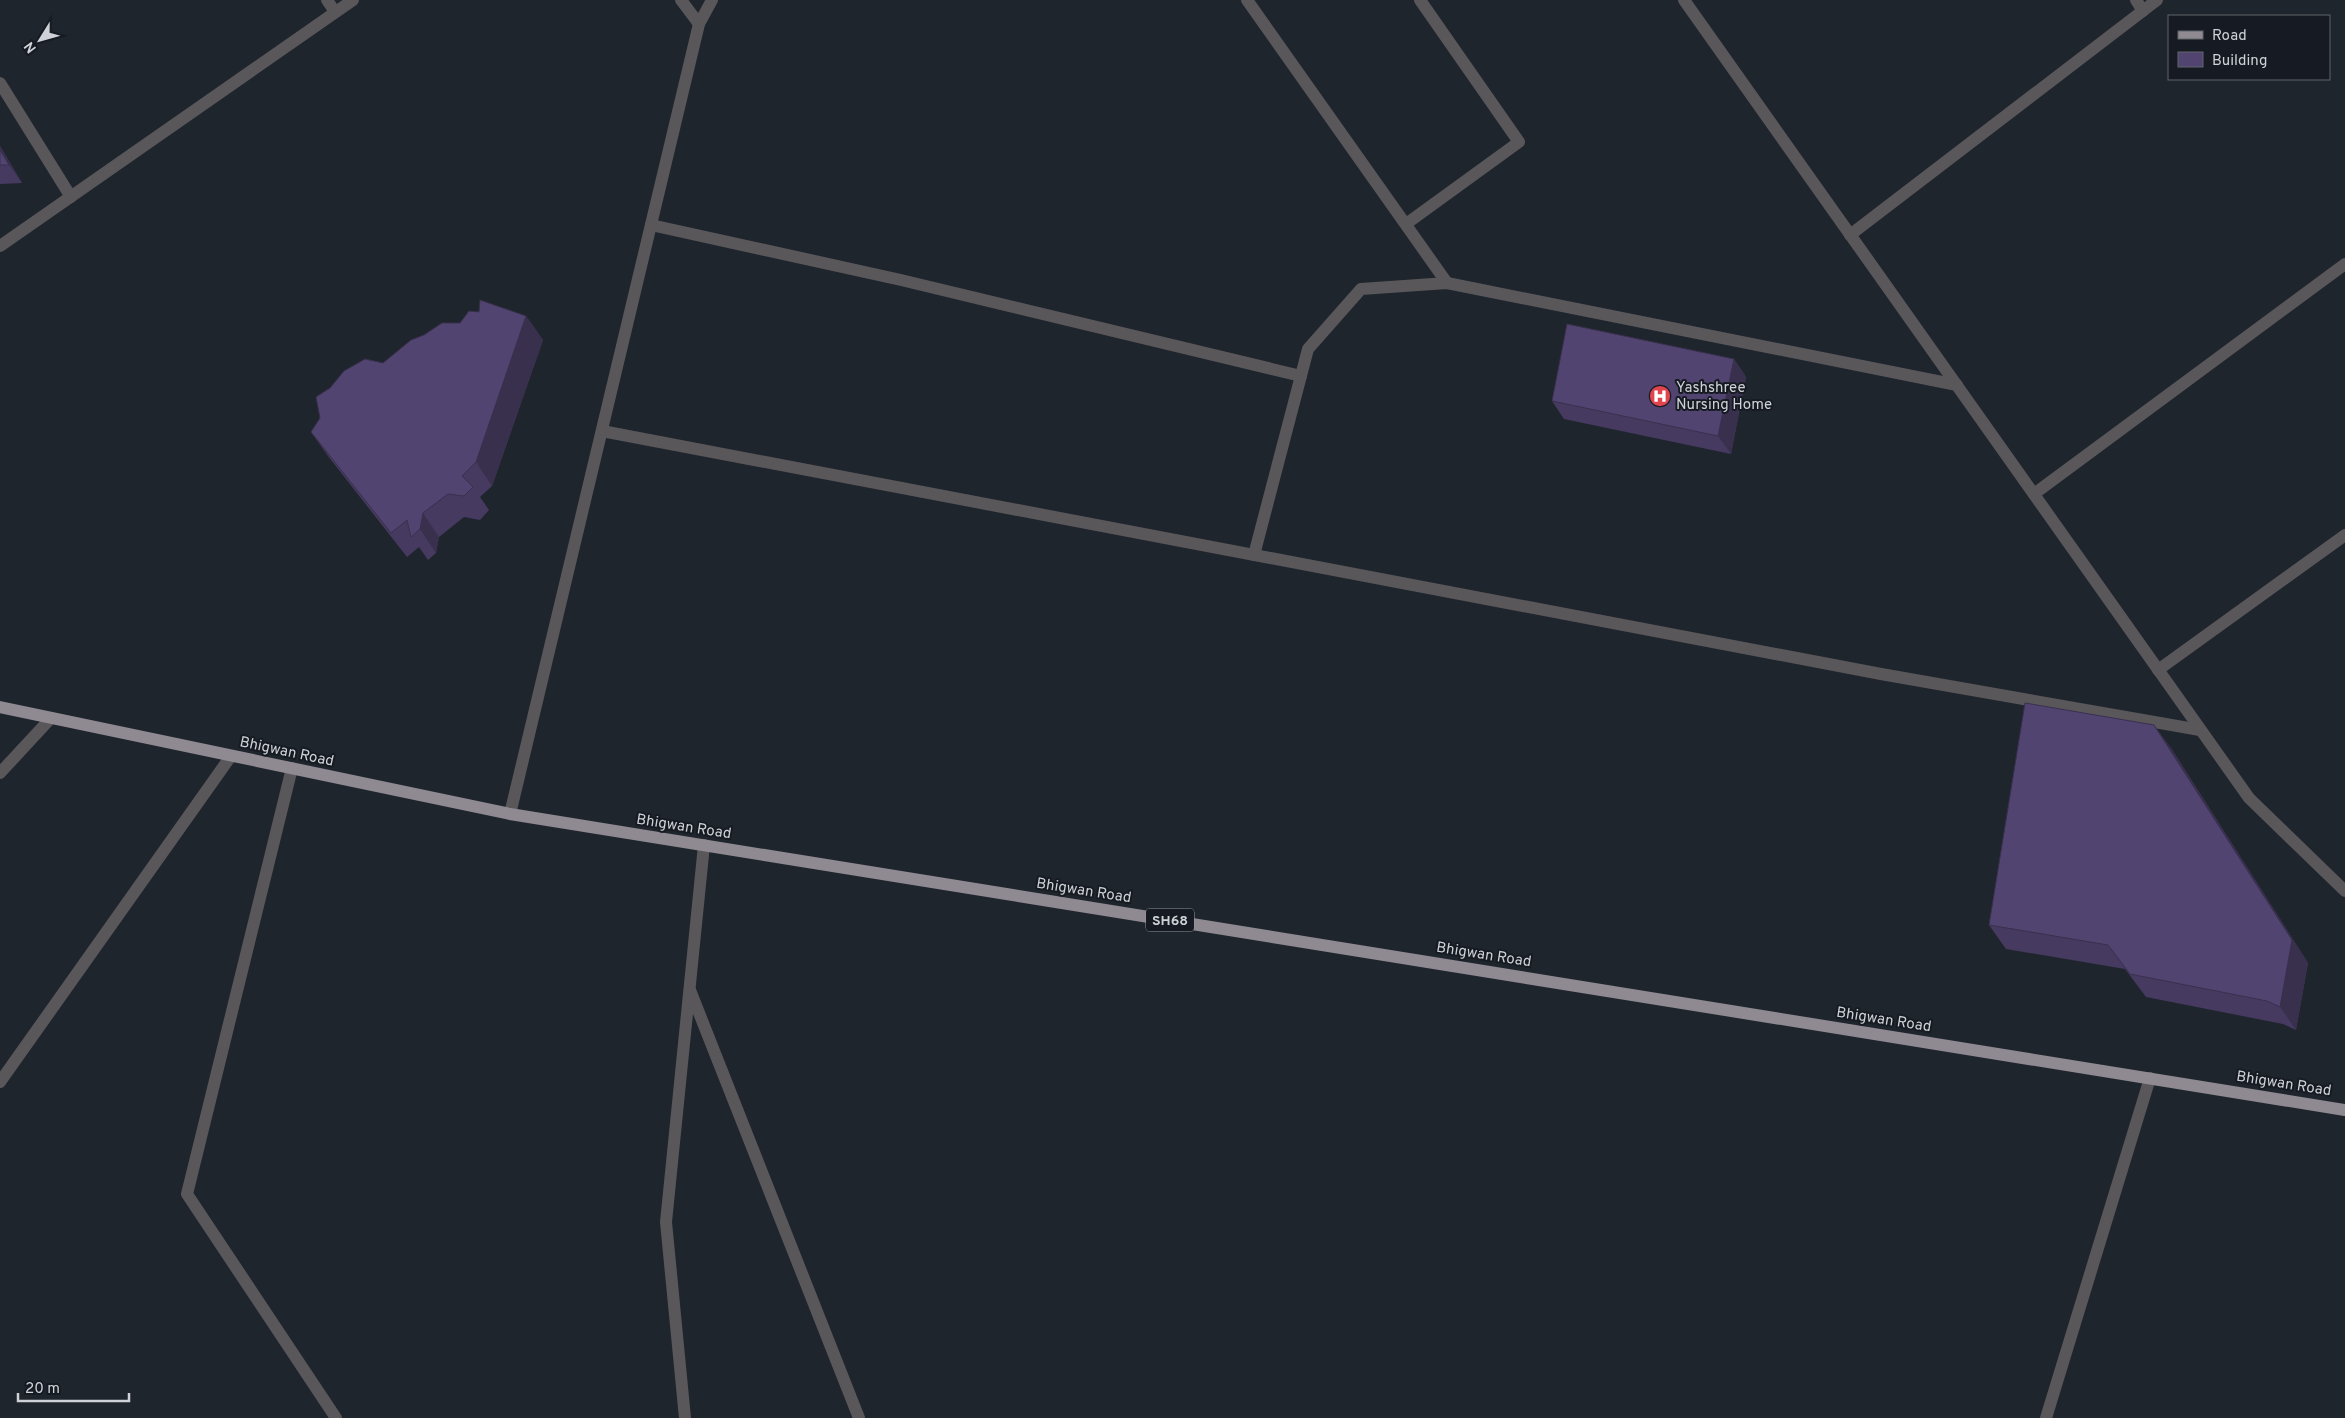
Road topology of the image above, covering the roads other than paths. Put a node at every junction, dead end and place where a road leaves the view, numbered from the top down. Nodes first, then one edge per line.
1 (327, 0) edge
2 (353, 0) edge
3 (681, 0) edge
4 (712, 0) edge
5 (1247, 0) edge
6 (1420, 0) edge
7 (1684, 0) edge
8 (2157, 0) edge
9 (2140, 5) edge
10 (335, 12) junction
11 (699, 24) junction
12 (0, 83) edge
13 (71, 197) junction
14 (1406, 224) junction
15 (651, 225) junction
16 (1850, 235) junction
17 (0, 246) edge
18 (2345, 264) edge
19 (1447, 283) junction
20 (1301, 376) junction
21 (1956, 385) junction
22 (602, 431) junction
23 (2034, 494) junction
24 (2345, 535) edge
25 (1254, 555) junction
26 (2158, 670) junction
27 (0, 707) edge
28 (51, 718) junction
29 (2200, 730) junction
30 (231, 756) junction
31 (292, 768) junction
32 (0, 774) edge
33 (510, 814) junction
34 (704, 845) junction
35 (2345, 891) edge
36 (690, 988) junction
37 (2150, 1078) junction
38 (0, 1082) edge
39 (2345, 1110) edge
40 (336, 1418) edge
41 (685, 1418) edge
42 (859, 1418) edge
43 (2046, 1418) edge

1 - 10 street
2 - 10 street
3 - 11 street
4 - 11 street
5 - 14 street
6 - 14 street
7 - 16 street
8 - 9 street
9 - 16 street
10 - 13 street
11 - 15 street
12 - 13 street
13 - 17 street
14 - 19 street
15 - 20 street
15 - 22 street
16 - 21 street
18 - 23 street
19 - 20 street
19 - 21 street
20 - 25 street
21 - 23 street
22 - 25 street
22 - 33 street
23 - 26 street
24 - 26 street
25 - 29 street
26 - 29 street
27 - 28 main road, Bhigwan Road / SH68
28 - 30 main road, Bhigwan Road / SH68
28 - 32 street
29 - 35 street
30 - 31 main road, Bhigwan Road / SH68
30 - 38 street
31 - 33 main road, Bhigwan Road / SH68
31 - 40 street
33 - 34 main road, Bhigwan Road / SH68
34 - 36 street
34 - 37 main road, Bhigwan Road / SH68
36 - 41 street
36 - 42 street
37 - 39 main road, Bhigwan Road / SH68
37 - 43 street

